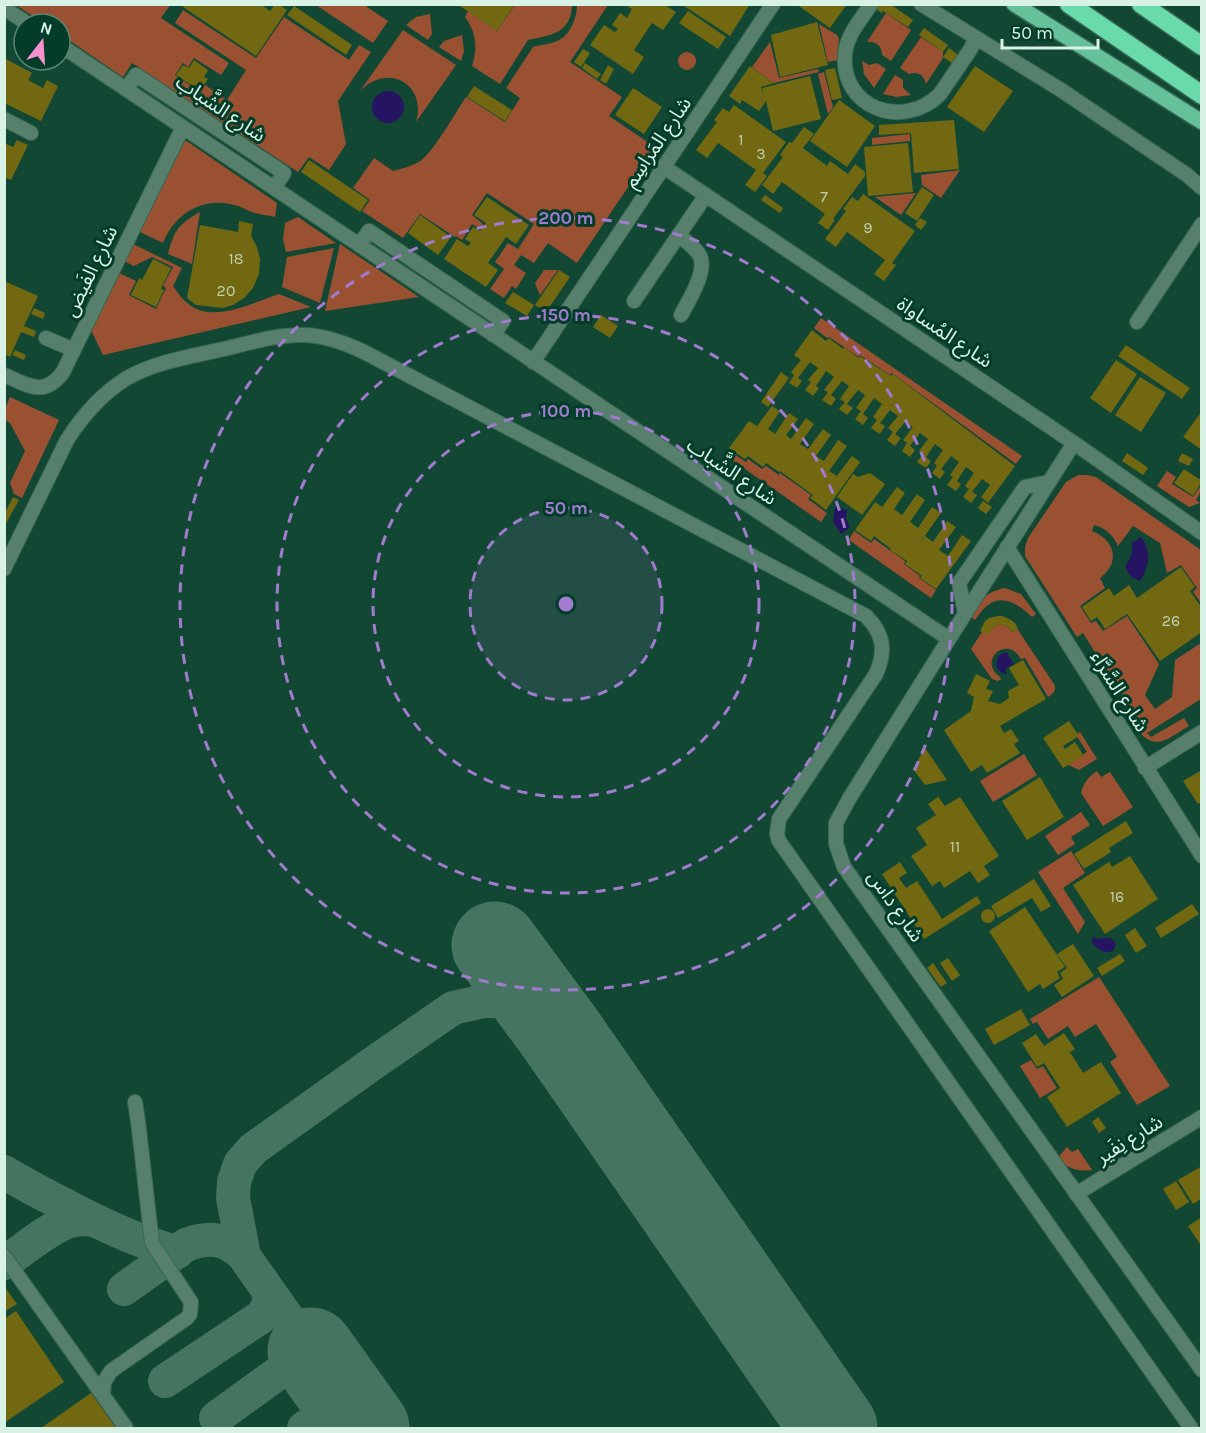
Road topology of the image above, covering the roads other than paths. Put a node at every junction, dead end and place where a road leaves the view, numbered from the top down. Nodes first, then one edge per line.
1 (774, 4) edge
2 (871, 4) edge
3 (921, 4) edge
4 (938, 4) edge
5 (1014, 4) edge
6 (1069, 4) edge
7 (1141, 4) edge
8 (946, 20) junction
9 (976, 38) junction
10 (1202, 46) edge
11 (72, 53) edge
12 (126, 89) junction
13 (1202, 95) edge
14 (4, 120) edge
15 (1202, 122) edge
16 (183, 127) junction
17 (31, 133) dead end
18 (664, 167) junction
19 (274, 188) junction
20 (1202, 188) edge
21 (706, 195) junction
22 (1202, 224) edge
23 (679, 235) junction
24 (634, 301) dead end
25 (681, 315) dead end
26 (1137, 322) dead end
27 (46, 338) dead end
28 (74, 350) junction
29 (533, 362) junction
30 (4, 375) edge
31 (1074, 443) junction
32 (1049, 482) junction
33 (1202, 533) edge
34 (1007, 547) junction
35 (4, 569) edge
36 (965, 613) junction
37 (949, 639) junction
38 (1202, 732) edge
39 (1145, 768) junction
40 (1202, 856) edge
41 (135, 1102) dead end
42 (1202, 1117) edge
43 (1076, 1194) junction
44 (4, 1256) edge
45 (1202, 1370) edge
46 (103, 1396) junction
47 (126, 1428) edge
48 (1191, 1428) edge

1 - 18 street, شارع المَراسِم
2 - 9 street
3 - 8 street
4 - 8 street
5 - 15 main road
6 - 13 highway
7 - 10 highway
8 - 9 street
9 - 20 street
11 - 12 street, شارع الشَّباب
12 - 16 street, شارع الشَّباب
12 - 19 street, شارع الشَّباب
14 - 17 street
16 - 19 street, شارع الشَّباب
16 - 28 street, شارع الفَيض
18 - 21 street, شارع المُساواة
18 - 29 street, شارع المَراسِم
19 - 29 street, شارع الشَّباب
21 - 23 street
21 - 31 street, شارع المُساواة
22 - 26 street
23 - 24 street
23 - 25 street
27 - 28 street
28 - 30 street, شارع الفَيض
29 - 37 street, شارع الشَّباب
31 - 32 street, شارع داس
31 - 33 street, شارع المُساواة
32 - 34 street, شارع داس
32 - 36 street
34 - 36 street, شارع داس
34 - 39 street, شارع السَّرَّاء
35 - 48 street
36 - 37 street, شارع داس
37 - 43 street, شارع داس
38 - 39 street
39 - 40 street, شارع السَّرَّاء
41 - 46 street
42 - 43 street, شارع نِفَير
43 - 45 street, شارع داس
44 - 46 street
46 - 47 street

